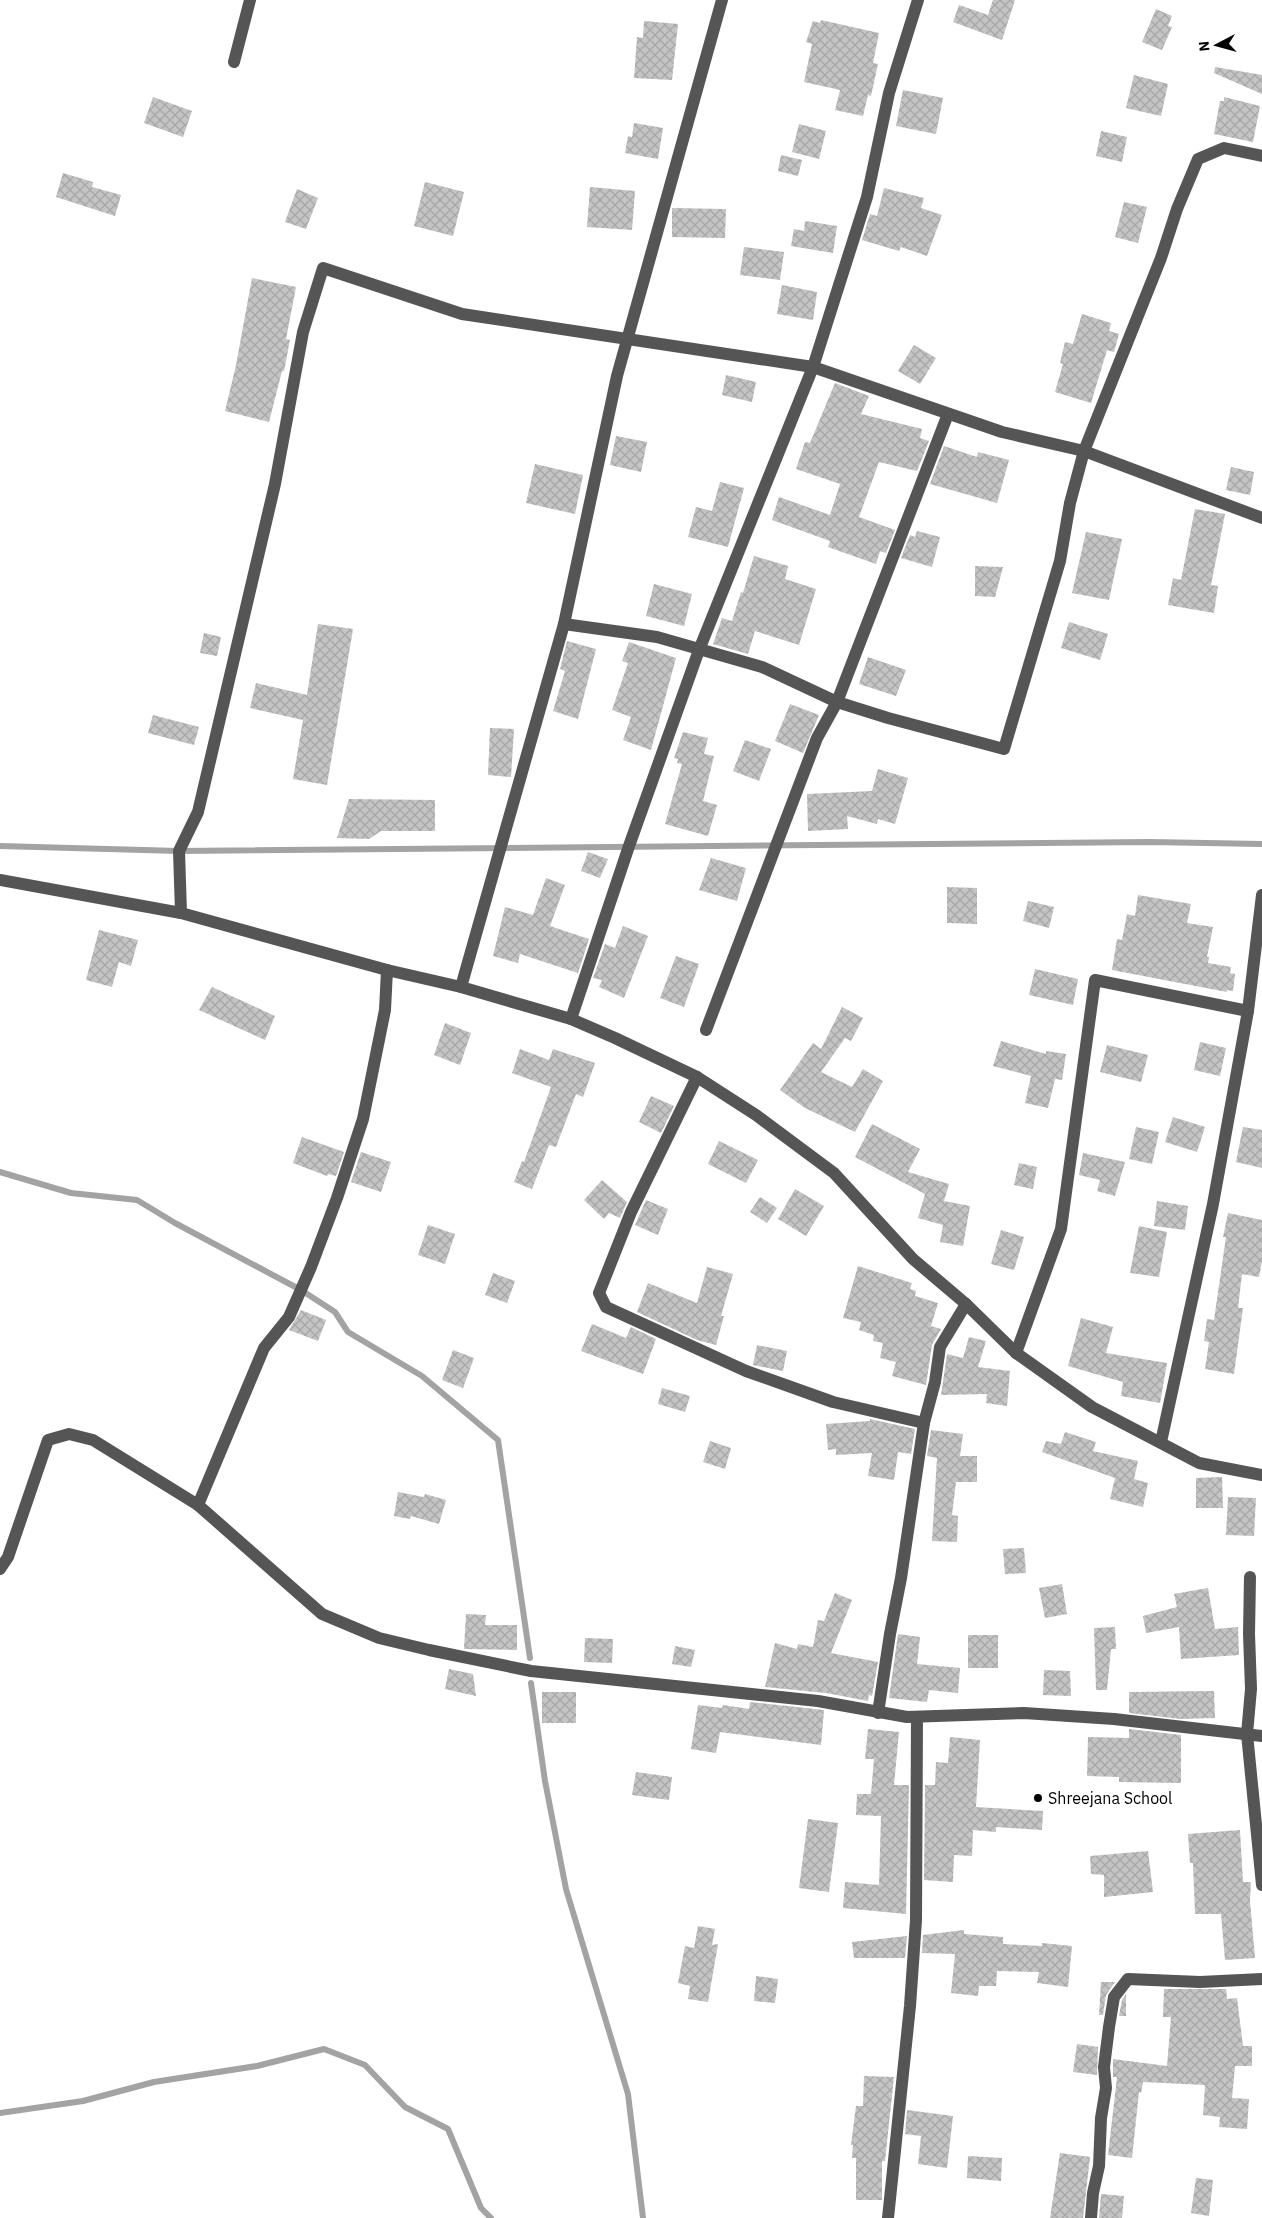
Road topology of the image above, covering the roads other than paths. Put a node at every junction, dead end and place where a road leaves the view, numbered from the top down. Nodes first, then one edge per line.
1 (250, 0) edge
2 (722, 0) edge
3 (918, 0) edge
4 (234, 62) dead end
5 (1262, 156) edge
6 (628, 338) junction
7 (813, 367) junction
8 (948, 414) junction
9 (1084, 451) junction
10 (1262, 518) edge
11 (564, 624) junction
12 (699, 650) junction
13 (837, 702) junction
14 (0, 880) edge
15 (1262, 895) edge
16 (181, 913) junction
17 (387, 970) junction
18 (461, 987) junction
19 (1248, 1011) junction
20 (571, 1019) junction
21 (706, 1030) dead end
22 (697, 1078) junction
23 (966, 1304) junction
24 (1016, 1353) junction
25 (924, 1423) junction
26 (1161, 1442) junction
27 (1262, 1475) edge
28 (198, 1505) junction
29 (0, 1569) edge
30 (1250, 1577) dead end
31 (878, 1713) junction
32 (917, 1717) junction
33 (1247, 1734) junction
34 (1262, 1736) edge
35 (1262, 1885) edge
36 (1262, 1979) edge
37 (888, 2218) edge
38 (1091, 2218) edge

1 - 4 street
2 - 6 street
3 - 7 street
5 - 9 street
6 - 7 street
6 - 11 street
6 - 16 street
7 - 8 street
7 - 12 street
8 - 9 street
8 - 13 street
9 - 10 street
9 - 13 street
11 - 12 street
11 - 18 street
12 - 13 street
12 - 20 street
13 - 21 street
14 - 16 street
15 - 19 street
16 - 17 street
17 - 18 street
17 - 28 street
18 - 20 street
19 - 24 street
19 - 26 street
20 - 22 street
22 - 23 street
22 - 25 street
23 - 24 street
23 - 25 street
24 - 26 street
25 - 31 street
26 - 27 street
28 - 29 street
28 - 31 street
30 - 33 street
31 - 32 street
32 - 33 street
32 - 37 street
33 - 34 street
33 - 35 street
36 - 38 street

